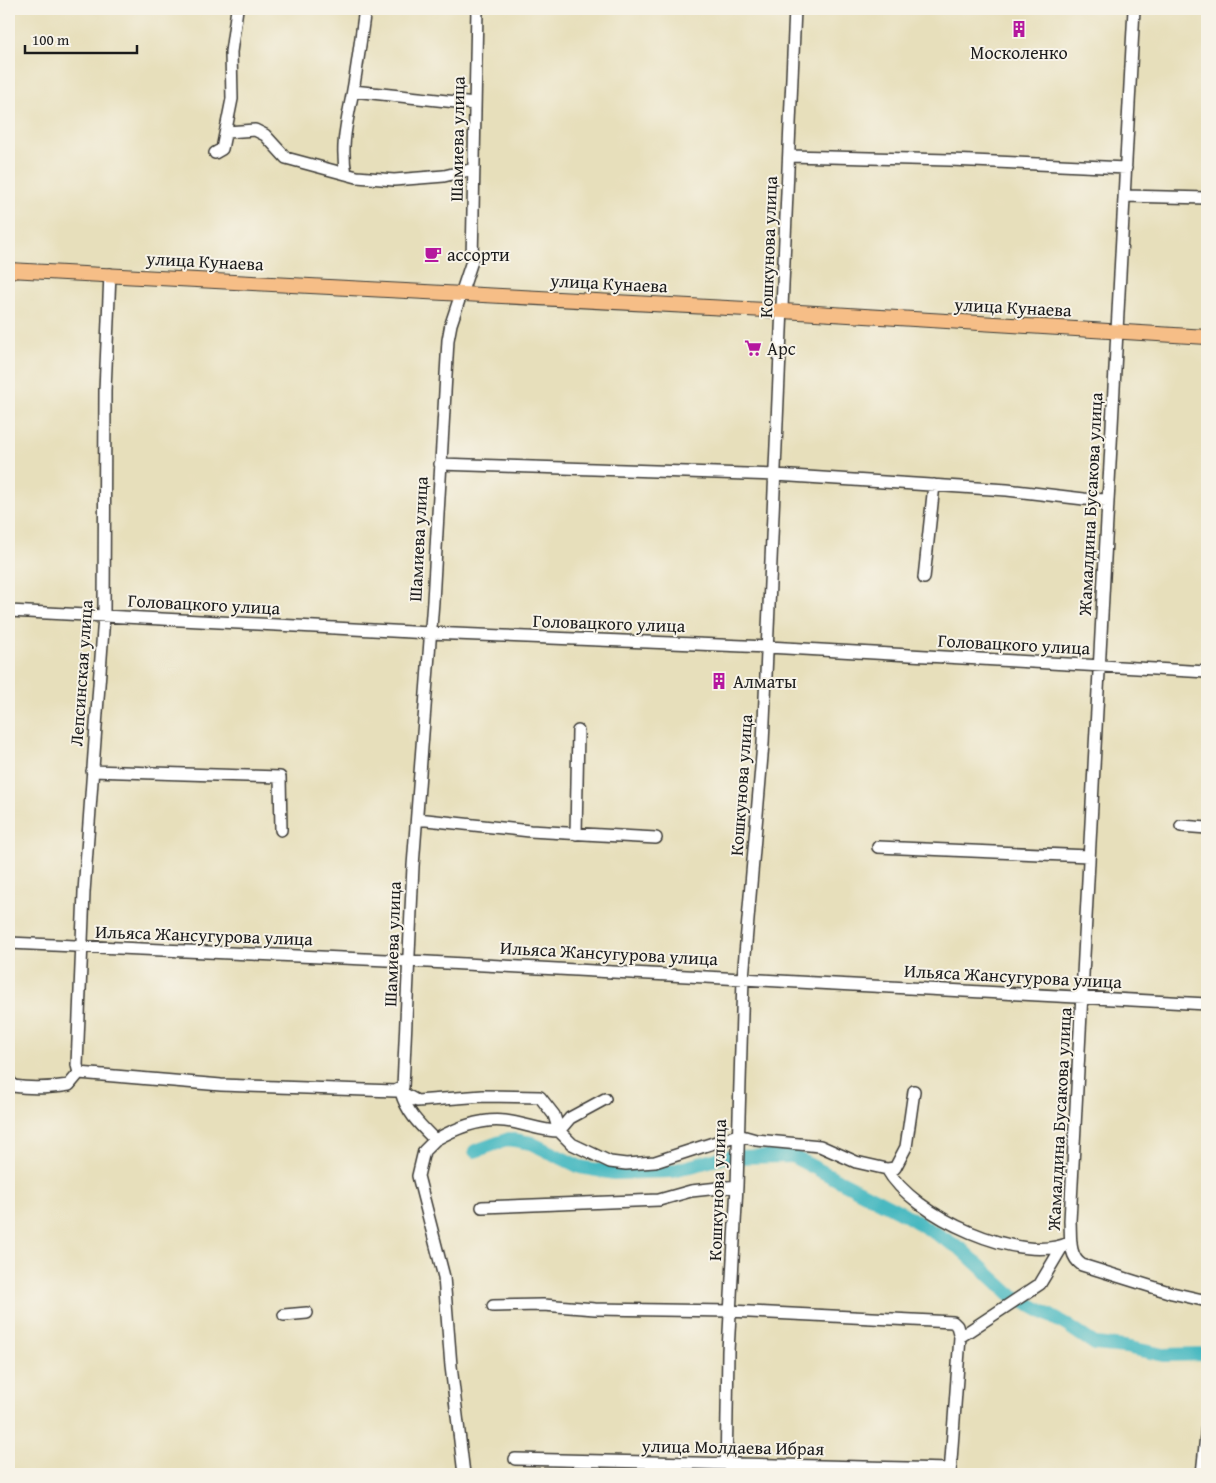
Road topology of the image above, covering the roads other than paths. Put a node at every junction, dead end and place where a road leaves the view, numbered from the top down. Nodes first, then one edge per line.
1 (237, 9) edge
2 (365, 9) edge
3 (477, 9) edge
4 (795, 9) edge
5 (1134, 9) edge
6 (353, 91) junction
7 (475, 104) junction
8 (227, 132) junction
9 (215, 153) dead end
10 (789, 156) junction
11 (1126, 168) junction
12 (474, 169) junction
13 (346, 174) junction
14 (1124, 196) junction
15 (1207, 198) edge
16 (9, 270) edge
17 (110, 274) junction
18 (460, 294) junction
19 (783, 311) junction
20 (1117, 332) junction
21 (1207, 337) edge
22 (440, 464) junction
23 (776, 475) junction
24 (934, 485) junction
25 (1108, 500) junction
26 (924, 578) dead end
27 (9, 611) edge
28 (104, 616) junction
29 (430, 633) junction
30 (768, 647) junction
31 (1098, 666) junction
32 (1207, 672) edge
33 (578, 731) dead end
34 (92, 770) junction
35 (417, 820) junction
36 (1181, 826) dead end
37 (1207, 828) edge
38 (281, 830) dead end
39 (576, 834) junction
40 (656, 838) dead end
41 (878, 847) dead end
42 (1089, 856) junction
43 (9, 943) edge
44 (82, 948) junction
45 (409, 961) junction
46 (743, 978) junction
47 (1083, 998) junction
48 (1207, 1004) edge
49 (79, 1073) junction
50 (9, 1080) edge
51 (403, 1085) junction
52 (914, 1091) dead end
53 (606, 1099) dead end
54 (559, 1131) junction
55 (435, 1140) junction
56 (737, 1140) junction
57 (887, 1169) junction
58 (737, 1186) junction
59 (482, 1207) dead end
60 (1067, 1244) junction
61 (1207, 1301) edge
62 (493, 1306) dead end
63 (730, 1312) junction
64 (307, 1313) dead end
65 (284, 1315) dead end
66 (960, 1336) junction
67 (1207, 1425) edge
68 (515, 1459) dead end
69 (726, 1469) edge
70 (950, 1472) edge
71 (464, 1474) edge
72 (1202, 1474) edge

1 - 8 street
2 - 6 street
3 - 7 street, Шамиева улица
4 - 10 street, Кошкунова улица
5 - 11 street, Жамалдина Бусакова улица
6 - 7 street
6 - 13 street
7 - 12 street, Шамиева улица
8 - 9 street
8 - 13 street
10 - 11 street
10 - 19 street, Кошкунова улица
11 - 14 street, Жамалдина Бусакова улица
12 - 13 street
12 - 18 street, Шамиева улица
14 - 15 street
14 - 20 street, Жамалдина Бусакова улица
16 - 17 main road, улица Кунаева
17 - 18 main road, улица Кунаева
17 - 28 street, Лепсинская улица
18 - 19 main road, улица Кунаева
18 - 22 street, Шамиева улица
19 - 20 main road, улица Кунаева
19 - 23 street, Кошкунова улица
20 - 21 main road, улица Кунаева
20 - 25 street, Жамалдина Бусакова улица
22 - 23 street
22 - 29 street, Шамиева улица
23 - 24 street
23 - 30 street, Кошкунова улица
24 - 25 street
24 - 26 street
25 - 31 street, Жамалдина Бусакова улица
27 - 28 street, Головацкого улица
28 - 29 street, Головацкого улица
28 - 34 street, Лепсинская улица
29 - 30 street, Головацкого улица
29 - 35 street, Шамиева улица
30 - 31 street, Головацкого улица
30 - 46 street, Кошкунова улица
31 - 32 street, Головацкого улица
31 - 42 street, Жамалдина Бусакова улица
33 - 39 street
34 - 38 street
34 - 44 street, Лепсинская улица
35 - 39 street
35 - 45 street, Шамиева улица
36 - 37 street
39 - 40 street
41 - 42 street
42 - 47 street, Жамалдина Бусакова улица
43 - 44 street, Ильяса Жансугурова улица
44 - 45 street, Ильяса Жансугурова улица
44 - 49 street, Лепсинская улица
45 - 46 street, Ильяса Жансугурова улица
45 - 51 street, Шамиева улица
46 - 47 street, Ильяса Жансугурова улица
46 - 56 street, Кошкунова улица
47 - 48 street, Ильяса Жансугурова улица
47 - 60 street, Жамалдина Бусакова улица
49 - 50 street
49 - 51 street
51 - 54 street
51 - 55 street
52 - 57 street
53 - 54 street
54 - 55 street
54 - 56 street
55 - 71 street
56 - 57 street
56 - 58 street, Кошкунова улица
57 - 60 street
58 - 59 street
58 - 63 street, Кошкунова улица
60 - 61 street
60 - 66 street
62 - 63 street
63 - 66 street
63 - 69 street, Кошкунова улица
64 - 65 street
66 - 70 street
67 - 72 street
68 - 69 street, улица Молдаева Ибрая
69 - 70 street, улица Молдаева Ибрая

